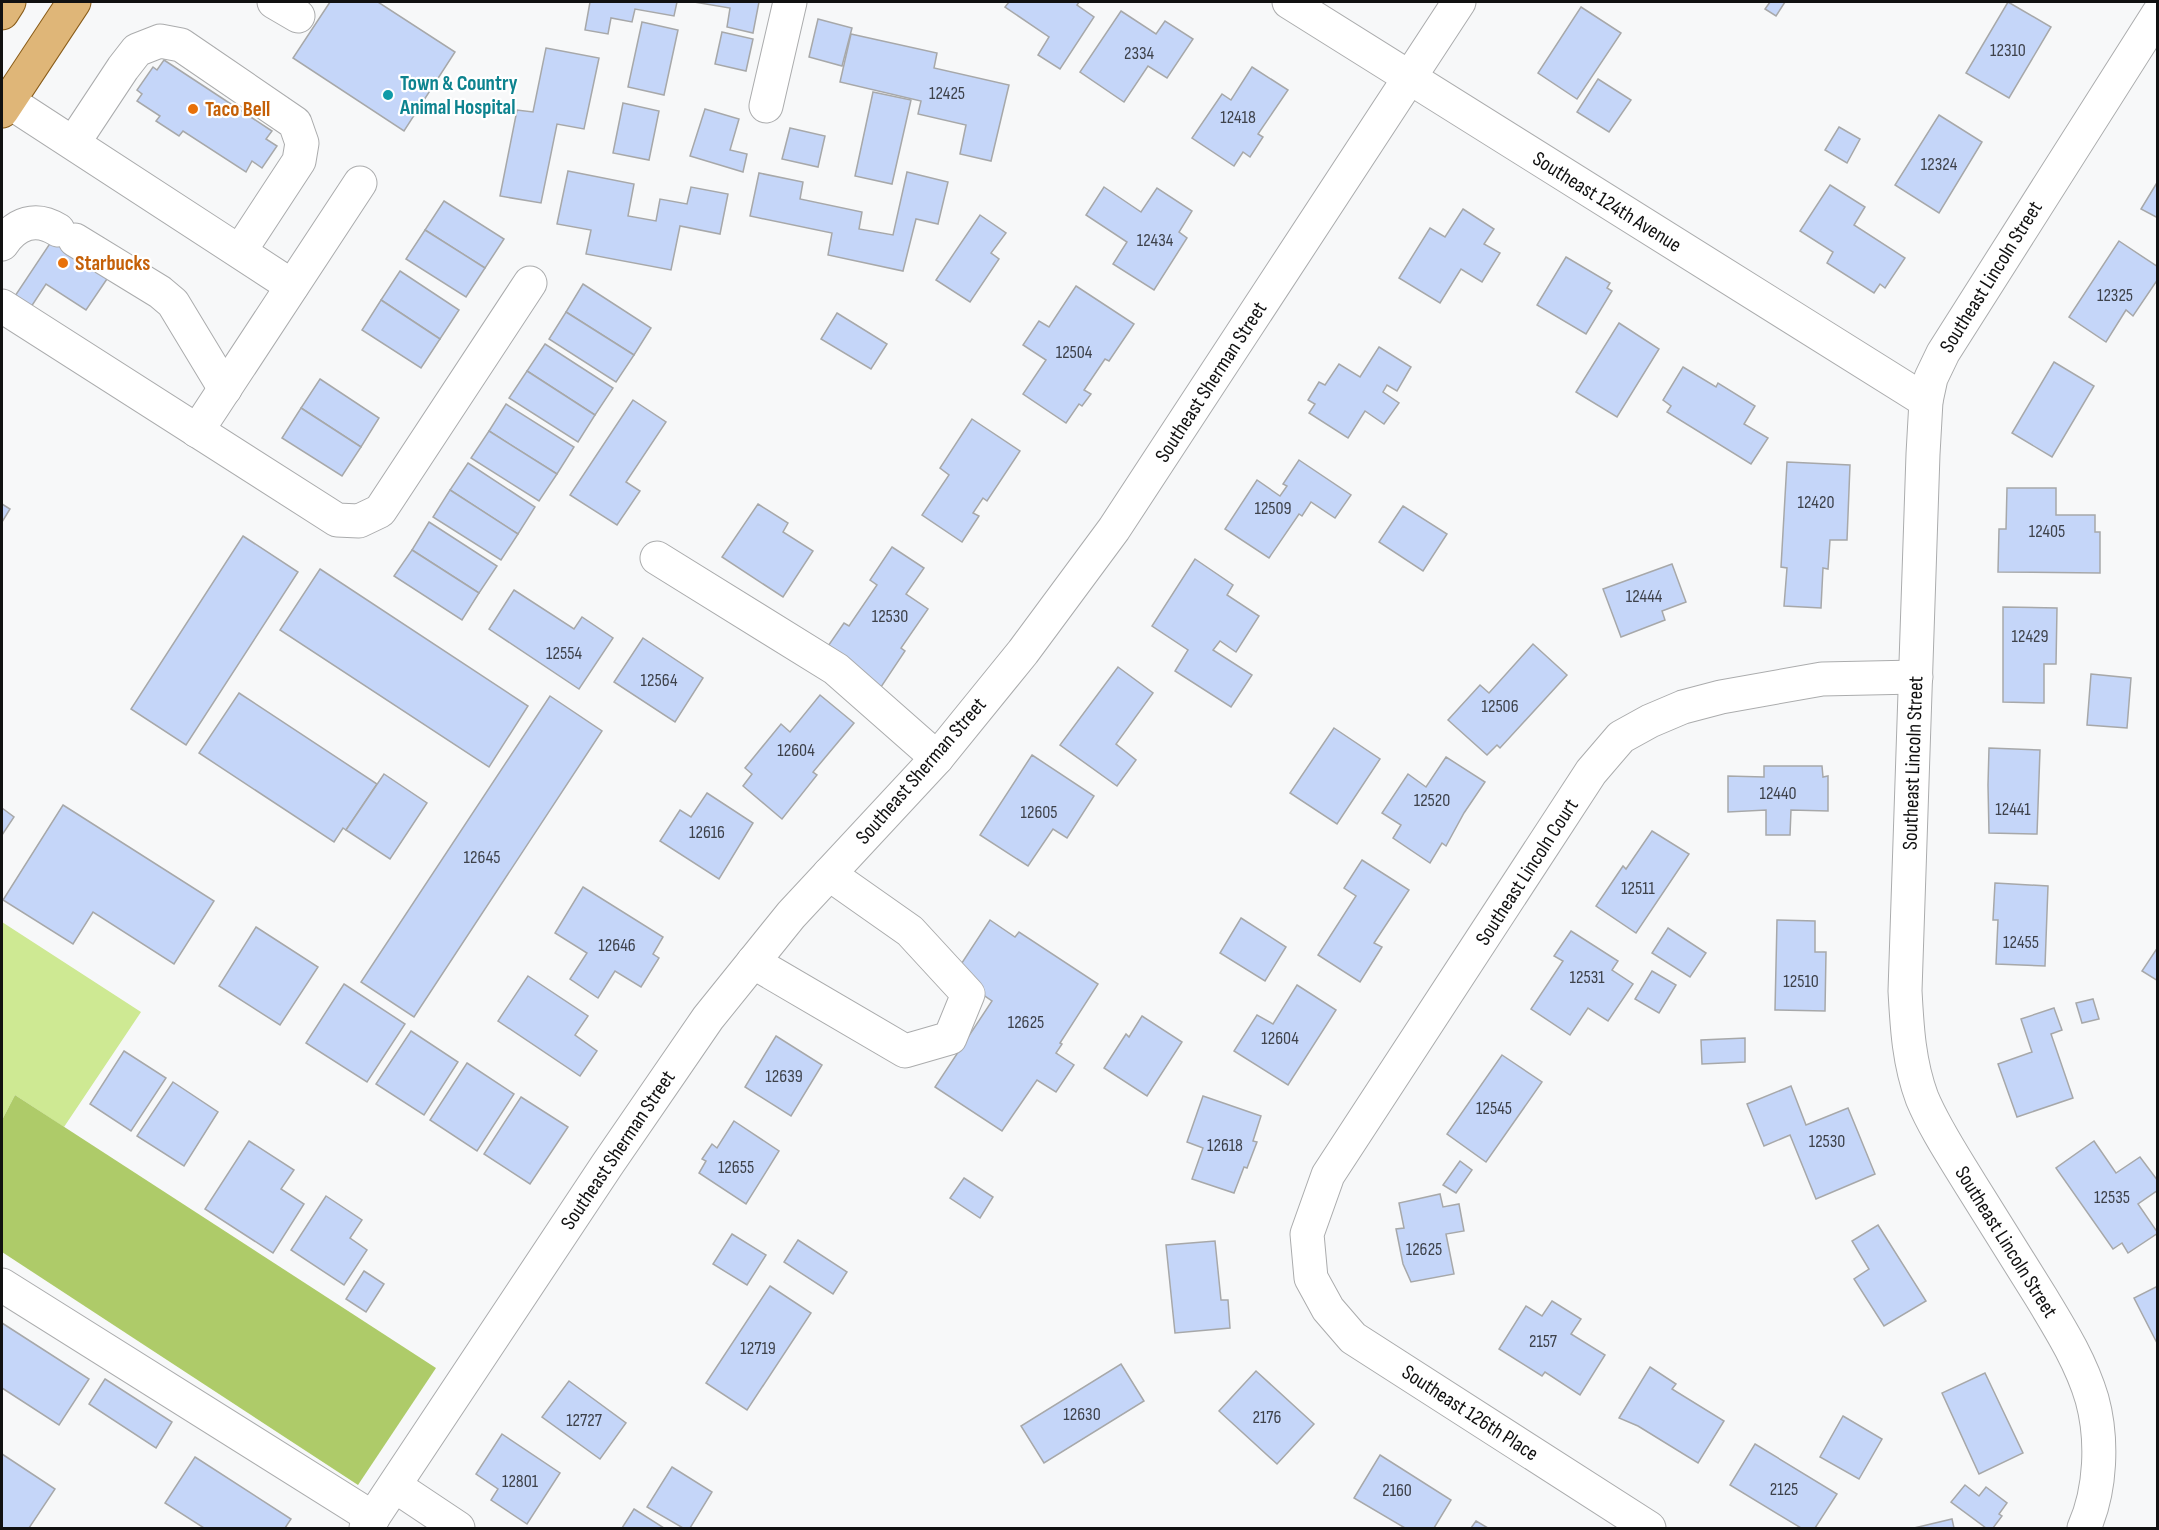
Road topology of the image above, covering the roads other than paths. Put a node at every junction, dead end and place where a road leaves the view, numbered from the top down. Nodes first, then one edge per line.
1 (9, 2) edge
2 (74, 2) edge
3 (790, 2) edge
4 (1289, 2) edge
5 (1459, 2) edge
6 (2, 12) edge
7 (2157, 14) edge
8 (1409, 78) junction
9 (5, 106) edge
10 (766, 106) dead end
11 (74, 142) junction
12 (360, 183) dead end
13 (2, 244) edge
14 (240, 251) junction
15 (530, 283) dead end
16 (292, 286) junction
17 (2, 306) edge
18 (225, 388) junction
19 (1926, 401) junction
20 (197, 431) junction
21 (657, 558) dead end
22 (1916, 677) junction
23 (937, 758) junction
24 (829, 874) junction
25 (753, 962) junction
26 (1311, 1278) joint
27 (2, 1285) edge
28 (395, 1486) junction
29 (369, 1523) edge
30 (458, 1528) edge
31 (1649, 1528) edge
32 (2084, 1528) edge

1 - 6 main road
2 - 9 main road
3 - 10 street
4 - 8 street, Southeast 124th Avenue
5 - 8 street, Southeast Sherman Street
7 - 19 street, Southeast Lincoln Street
8 - 19 street, Southeast 124th Avenue
8 - 23 street, Southeast Sherman Street
9 - 11 street
11 - 14 street
11 - 14 street
12 - 16 street
13 - 18 street
14 - 16 street
15 - 20 street
16 - 18 street
17 - 20 street
18 - 20 street
19 - 22 street, Southeast Lincoln Street
21 - 23 street
22 - 26 street, Southeast Lincoln Court
22 - 32 street, Southeast Lincoln Street
23 - 24 street, Southeast Sherman Street
24 - 25 street, Southeast Sherman Street
24 - 25 street
25 - 28 street, Southeast Sherman Street
26 - 31 street, Southeast 126th Place
27 - 29 street
28 - 29 street, Southeast Sherman Street
28 - 30 street

